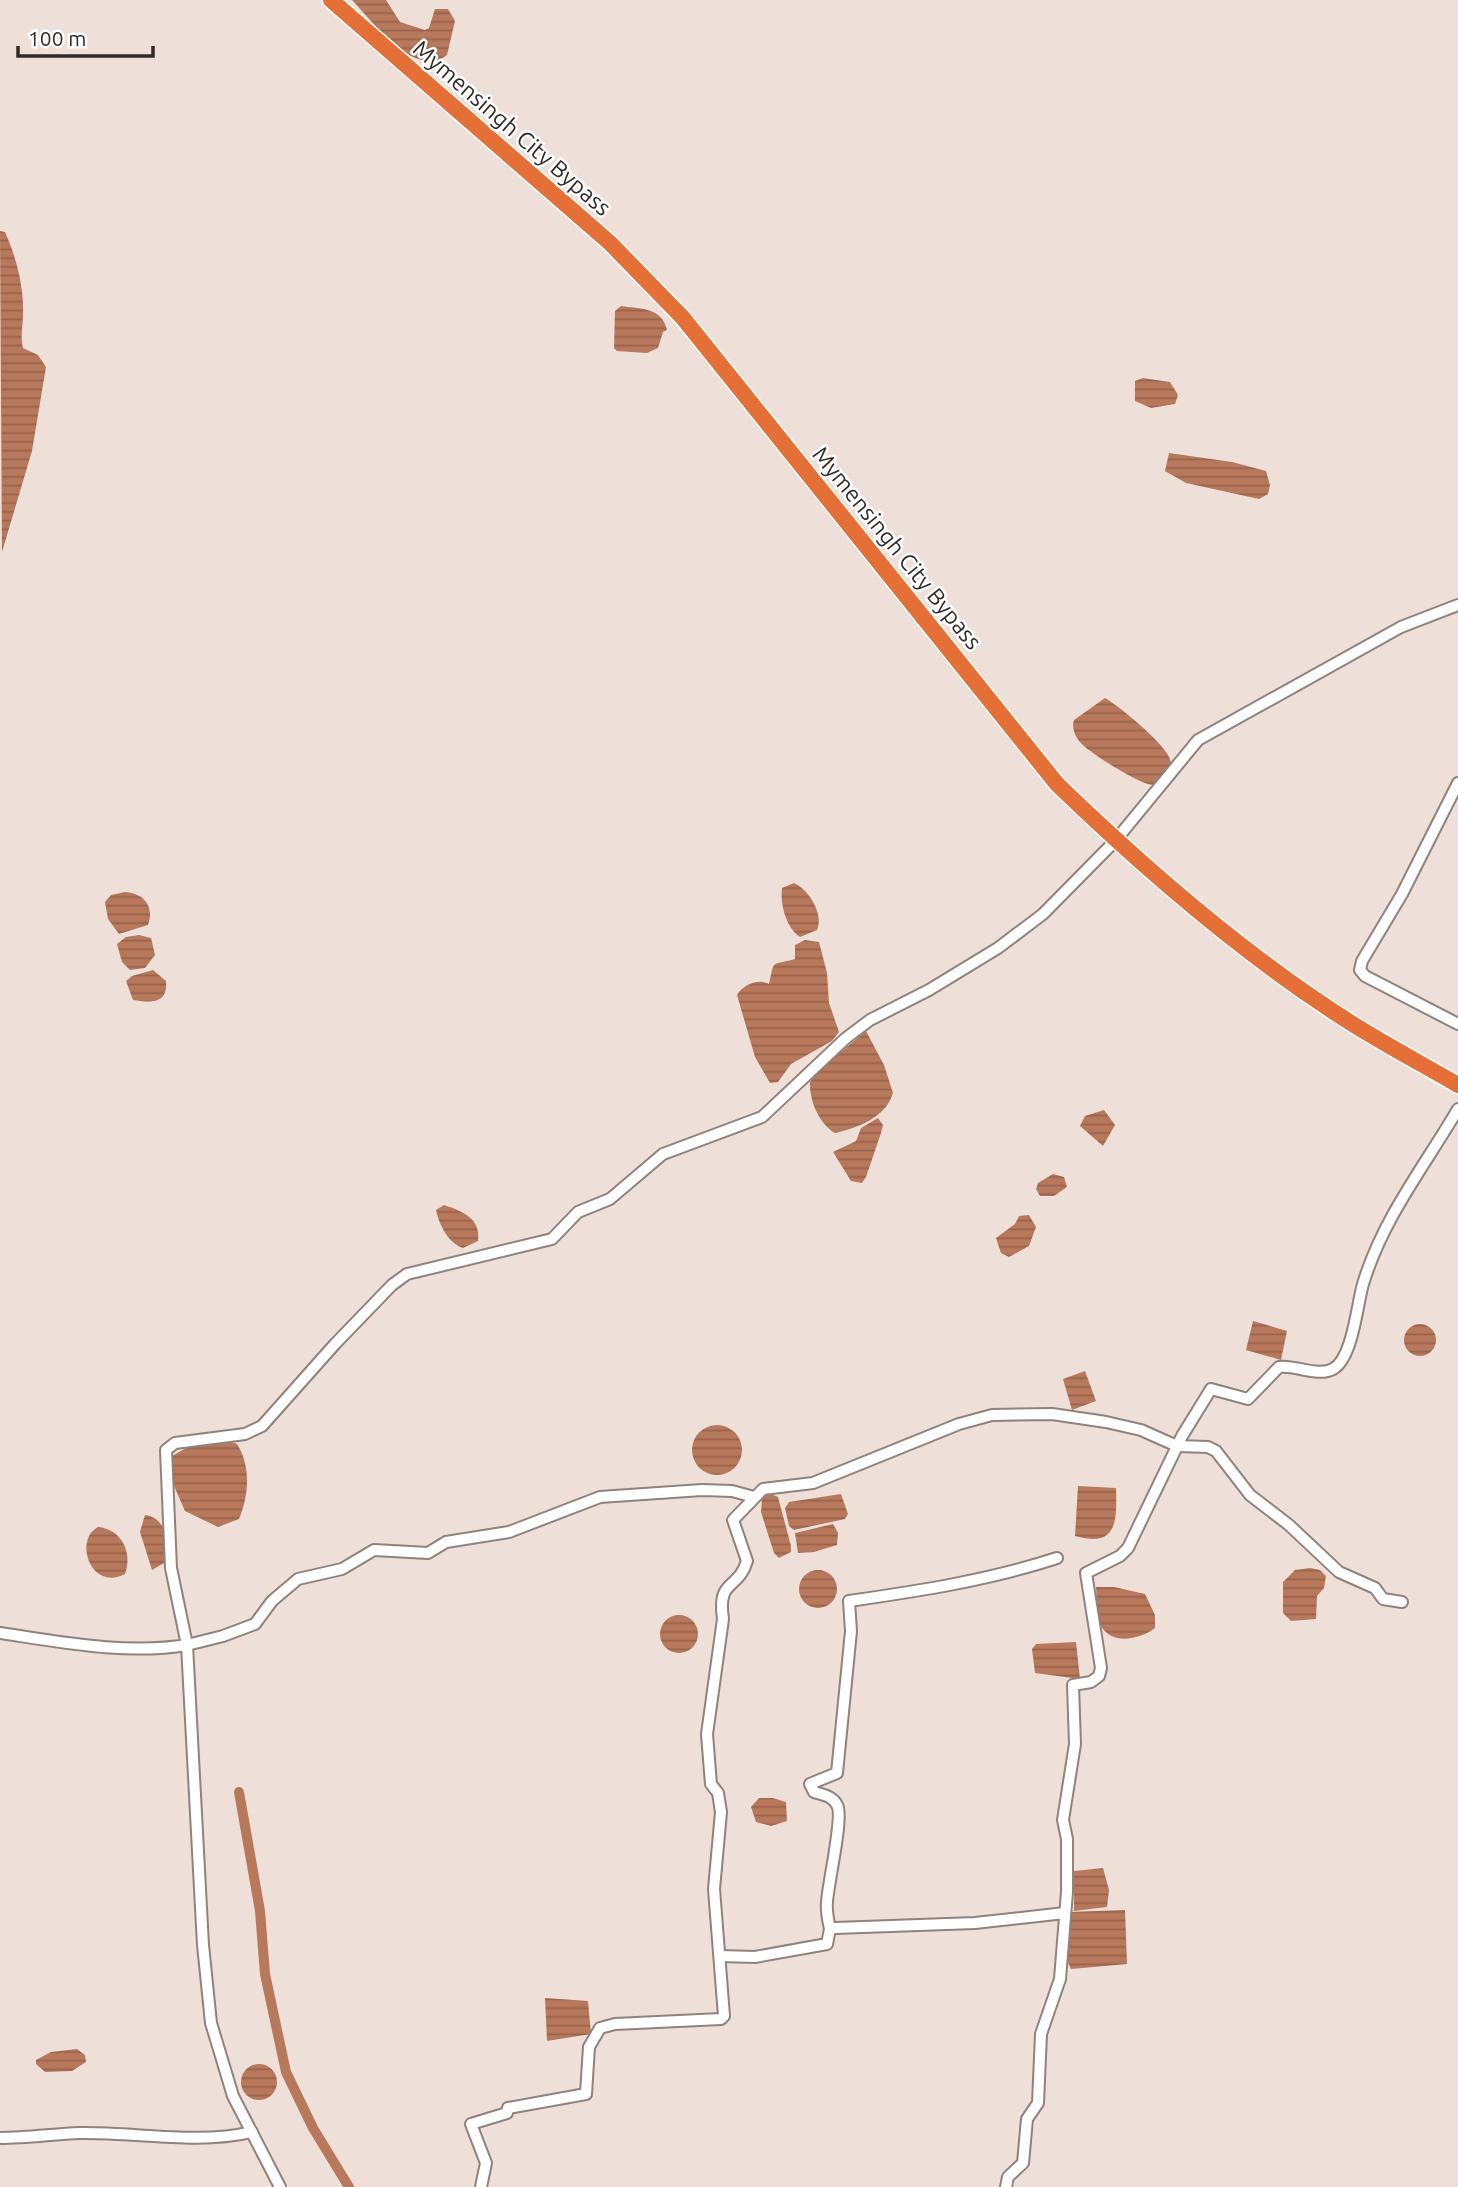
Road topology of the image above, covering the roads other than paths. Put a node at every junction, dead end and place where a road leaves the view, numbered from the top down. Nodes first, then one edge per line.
1 (331, 0) edge
2 (1458, 605) edge
3 (1458, 783) edge
4 (1115, 841) junction
5 (1458, 1024) edge
6 (1458, 1085) edge
7 (1458, 1109) edge
8 (1177, 1446) junction
9 (754, 1497) junction
10 (1057, 1558) dead end
11 (1402, 1602) dead end
12 (0, 1633) edge
13 (187, 1644) junction
14 (1065, 1913) junction
15 (830, 1929) junction
16 (720, 1956) junction
17 (252, 2132) junction
18 (0, 2138) edge
19 (281, 2187) edge
20 (481, 2187) edge
21 (1006, 2187) edge

1 - 4 highway, Mymensingh City Bypass
2 - 4 street
3 - 5 street
4 - 6 highway, Mymensingh City Bypass
4 - 13 street
7 - 8 street
8 - 9 street
8 - 11 street
8 - 14 street
9 - 13 street
9 - 16 street
10 - 15 street
12 - 13 street
13 - 17 street
14 - 15 street
14 - 21 street
15 - 16 street
16 - 20 street
17 - 18 street
17 - 19 street

